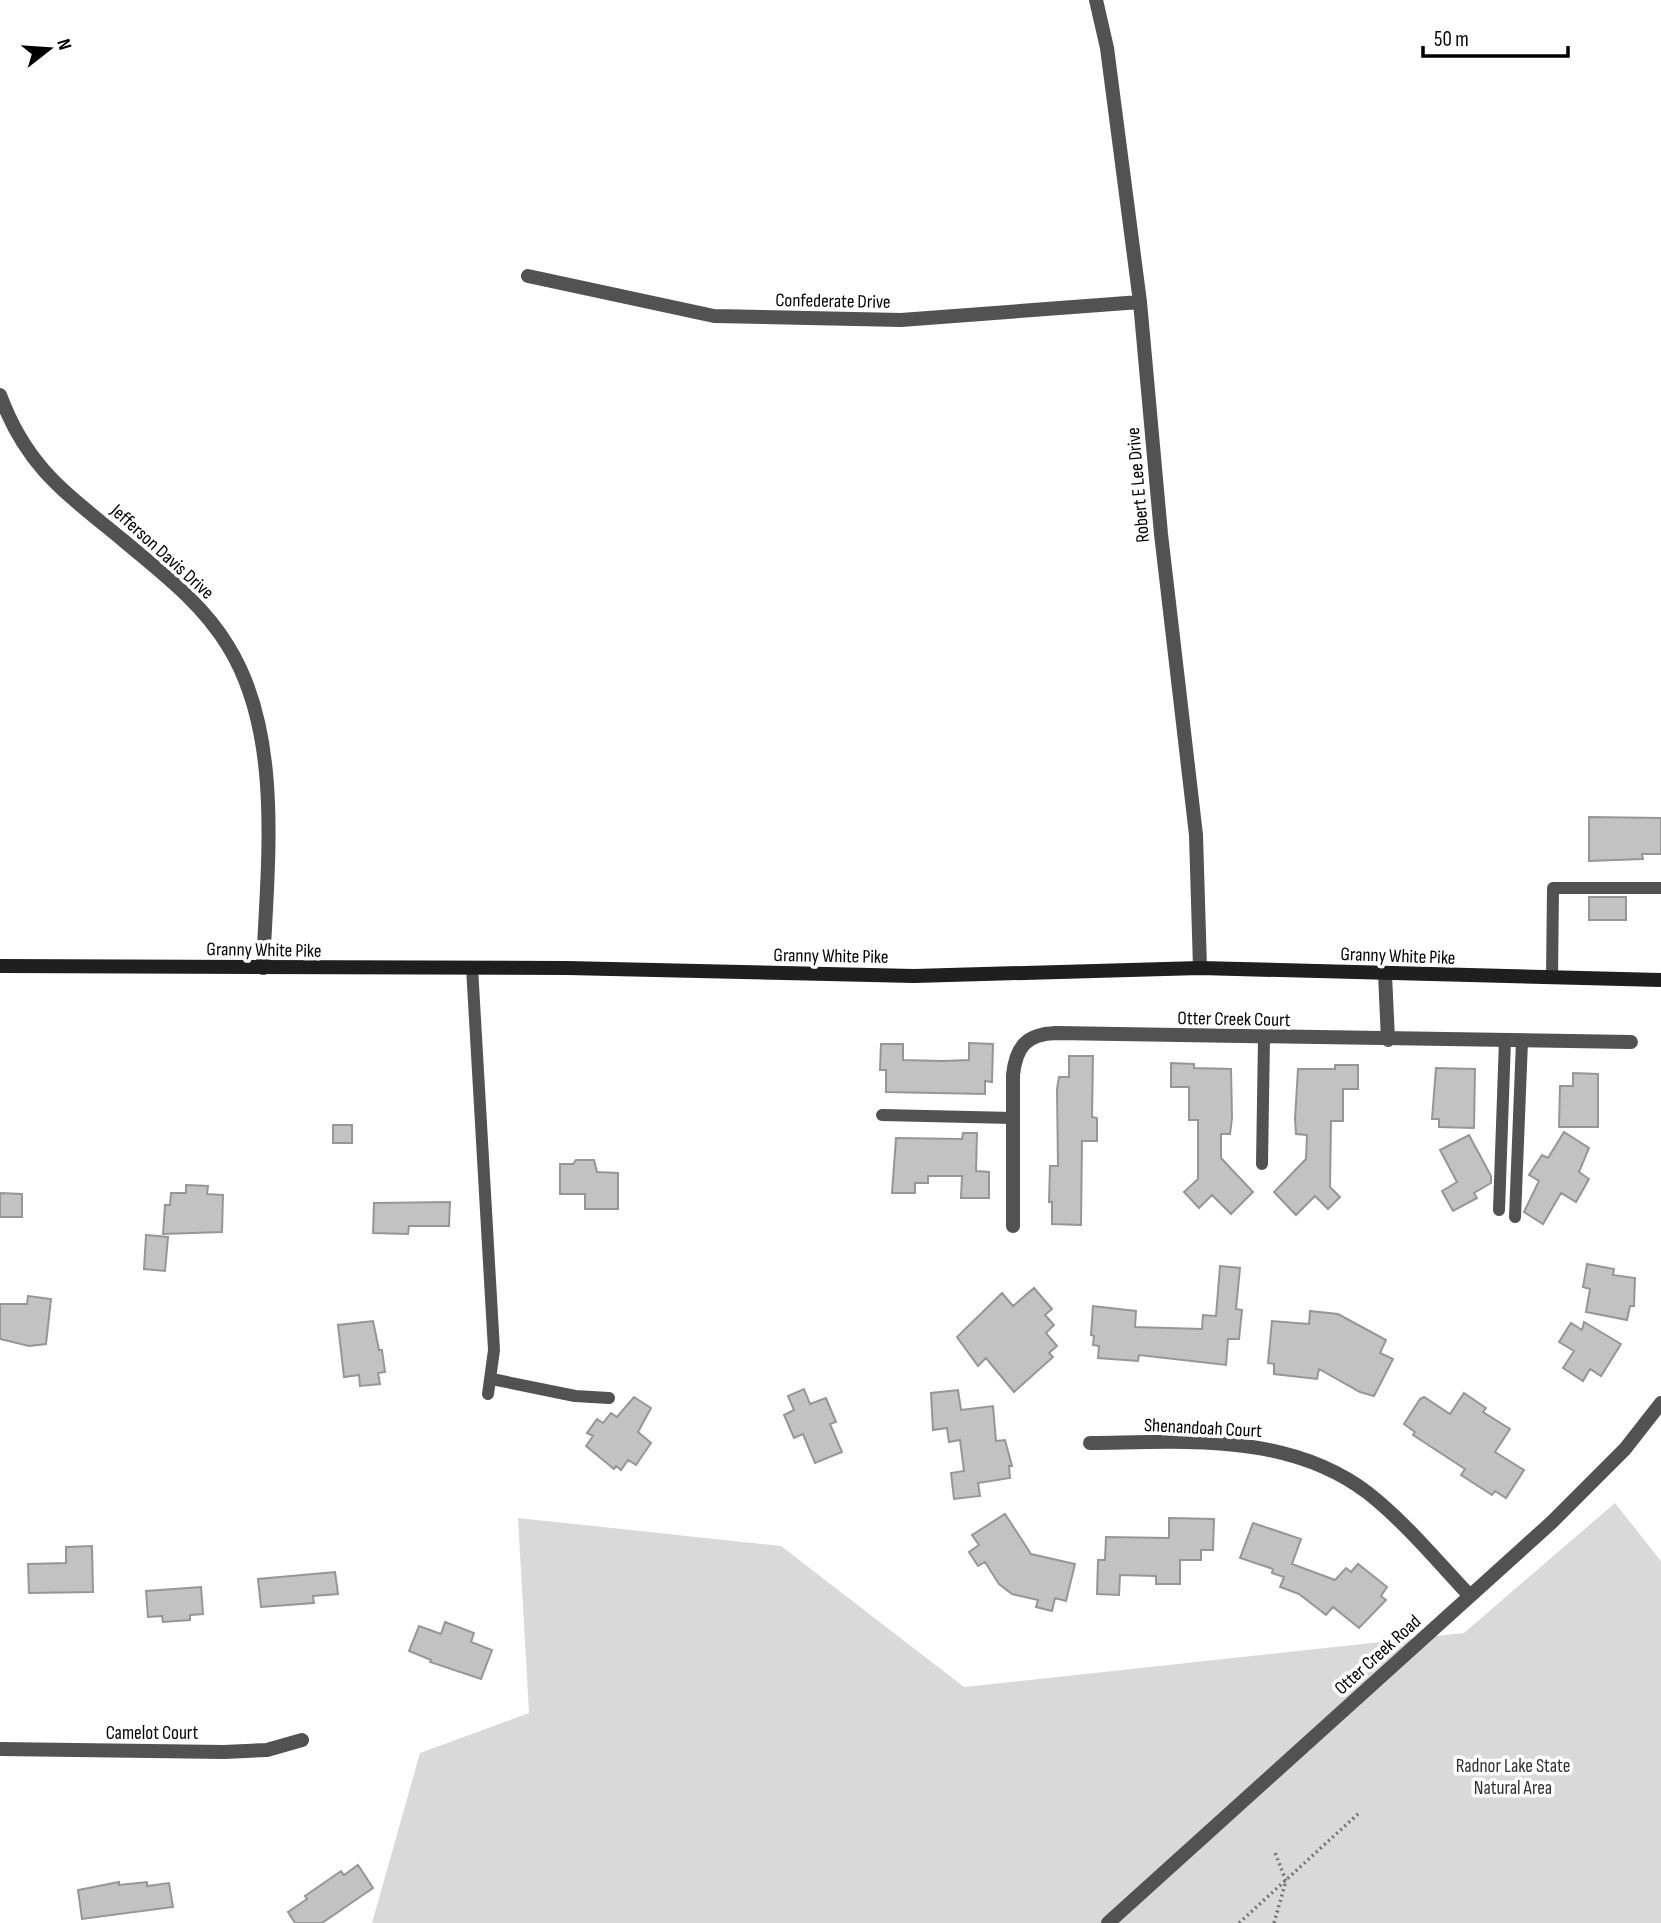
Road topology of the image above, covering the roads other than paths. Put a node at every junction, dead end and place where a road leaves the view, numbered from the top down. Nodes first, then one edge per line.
1 (1096, 0) edge
2 (528, 276) dead end
3 (1140, 302) junction
4 (0, 394) edge
5 (1661, 888) edge
6 (0, 966) edge
7 (472, 967) junction
8 (263, 968) junction
9 (1200, 968) junction
10 (1385, 974) junction
11 (1552, 978) junction
12 (1661, 980) edge
13 (1264, 1038) junction
14 (1388, 1040) junction
15 (1505, 1040) junction
16 (1521, 1041) junction
17 (1631, 1042) dead end
18 (881, 1115) dead end
19 (1013, 1118) junction
20 (1511, 1131) junction
21 (1262, 1164) dead end
22 (1499, 1210) dead end
23 (1515, 1217) dead end
24 (1013, 1226) dead end
25 (492, 1379) junction
26 (488, 1394) dead end
27 (609, 1398) dead end
28 (1661, 1403) edge
29 (1090, 1443) dead end
30 (1470, 1596) junction
31 (302, 1740) dead end
32 (0, 1749) edge
33 (1108, 1923) edge

1 - 3 street, Robert E Lee Drive
2 - 3 street, Confederate Drive
3 - 9 street, Robert E Lee Drive
4 - 8 street, Jefferson Davis Drive
5 - 11 lane
6 - 8 main road, Granny White Pike
7 - 8 main road, Granny White Pike
7 - 9 main road, Granny White Pike
7 - 25 lane
9 - 10 main road, Granny White Pike
10 - 11 main road, Granny White Pike
10 - 14 street
11 - 12 main road, Granny White Pike
13 - 14 street, Otter Creek Court
13 - 19 street, Otter Creek Court
13 - 21 lane
14 - 15 street, Otter Creek Court
15 - 16 street, Otter Creek Court
15 - 20 lane
16 - 17 street, Otter Creek Court
16 - 20 lane
18 - 19 lane
19 - 24 street, Otter Creek Court
20 - 22 lane
20 - 23 lane
25 - 26 lane
25 - 27 lane
28 - 30 street, Otter Creek Road
29 - 30 street, Shenandoah Court
30 - 33 street, Otter Creek Road
31 - 32 street, Camelot Court

